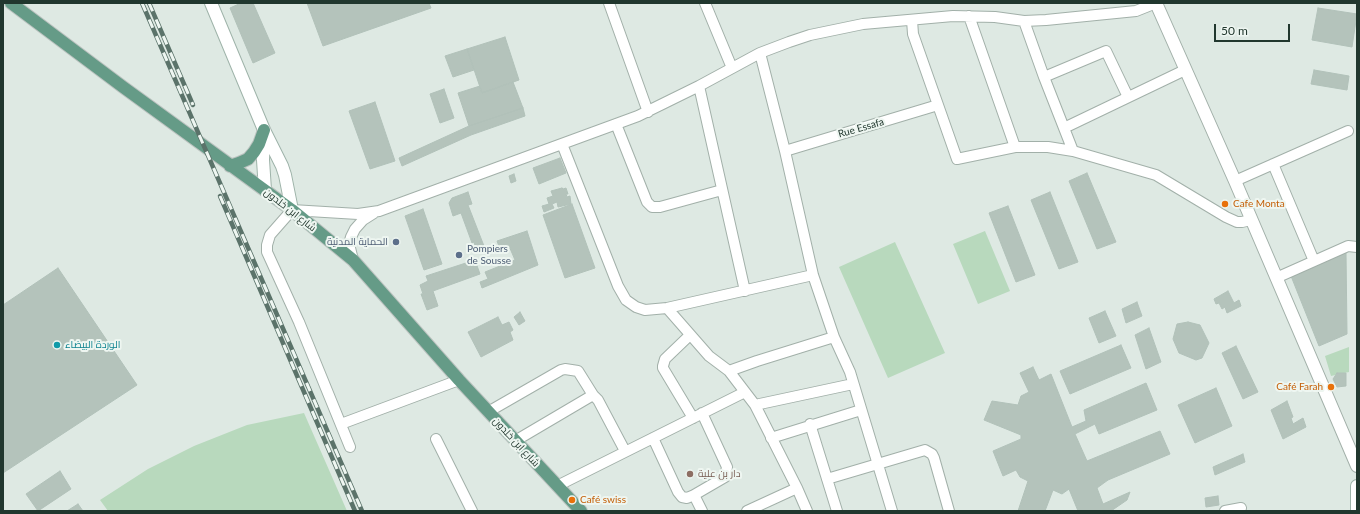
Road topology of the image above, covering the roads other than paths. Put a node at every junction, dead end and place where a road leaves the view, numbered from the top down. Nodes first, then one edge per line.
1 (11, 3) edge
2 (211, 3) edge
3 (609, 3) edge
4 (706, 3) edge
5 (1156, 3) edge
6 (969, 16) junction
7 (912, 20) junction
8 (1024, 21) junction
9 (760, 53) junction
10 (732, 68) junction
11 (1185, 70) junction
12 (1044, 77) junction
13 (699, 86) junction
14 (1128, 97) junction
15 (938, 106) junction
16 (648, 112) junction
17 (616, 124) junction
18 (1064, 128) junction
19 (264, 130) junction
20 (1348, 131) dead end
21 (562, 144) junction
22 (1015, 147) junction
23 (785, 151) junction
24 (1073, 151) junction
25 (1273, 164) junction
26 (230, 166) junction
27 (1235, 181) junction
28 (264, 190) junction
29 (722, 190) junction
30 (292, 210) junction
31 (379, 211) junction
32 (1251, 220) junction
33 (1357, 247) edge
34 (353, 260) junction
35 (1314, 261) junction
36 (812, 275) junction
37 (1276, 278) junction
38 (745, 291) junction
39 (667, 308) junction
40 (690, 335) junction
41 (834, 337) junction
42 (729, 371) junction
43 (459, 380) junction
44 (854, 384) junction
45 (745, 392) junction
46 (593, 395) junction
47 (755, 405) junction
48 (861, 410) junction
49 (488, 412) junction
50 (697, 415) junction
51 (341, 424) junction
52 (810, 424) junction
53 (653, 438) junction
54 (771, 438) junction
55 (436, 439) dead end
56 (515, 441) junction
57 (350, 446) dead end
58 (625, 451) junction
59 (878, 463) junction
60 (1357, 466) edge
61 (827, 479) junction
62 (557, 486) junction
63 (1357, 486) edge
64 (798, 488) junction
65 (694, 495) junction
66 (1241, 508) dead end
67 (472, 511) edge
68 (581, 511) edge
69 (702, 511) edge
70 (747, 511) edge
71 (807, 511) edge
72 (837, 511) edge
73 (892, 511) edge
74 (949, 511) edge
75 (1225, 511) edge
76 (1356, 511) edge

1 - 26 main road, شارع ابن خلدون
2 - 19 street
3 - 16 street
4 - 10 street
5 - 8 street
5 - 11 street
6 - 7 street
6 - 8 street
6 - 22 street
7 - 9 street
7 - 15 street
8 - 12 street
9 - 10 street
9 - 23 street
10 - 13 street
11 - 14 street
11 - 27 street
12 - 14 street
12 - 18 street
13 - 16 street
13 - 29 street
14 - 18 street
15 - 22 street
15 - 23 street, Rue Essafa
16 - 17 street
17 - 21 street
17 - 29 street
18 - 24 street
19 - 26 main road
19 - 28 street
19 - 30 street
20 - 25 street
21 - 31 street
21 - 39 street
22 - 24 street
23 - 36 street
24 - 32 street
25 - 27 street
25 - 35 street
26 - 28 main road, شارع ابن خلدون
27 - 32 street
28 - 30 main road, شارع ابن خلدون
29 - 38 street
30 - 31 street
30 - 34 main road, شارع ابن خلدون
30 - 51 street
31 - 34 street
32 - 37 street
33 - 35 street
34 - 43 main road, شارع ابن خلدون
35 - 37 street
36 - 38 street
36 - 41 street
37 - 60 street
38 - 39 street
39 - 40 street
40 - 42 street
40 - 50 street
41 - 42 street
41 - 44 street
42 - 45 street
43 - 49 main road, شارع ابن خلدون
43 - 51 street
44 - 47 street
44 - 48 street
45 - 47 street
45 - 50 street
46 - 49 street
46 - 56 street
46 - 58 street
47 - 54 street
48 - 52 street
48 - 59 street
49 - 56 main road, شارع ابن خلدون
50 - 53 street
50 - 65 street
51 - 57 street
52 - 54 street
52 - 61 street
53 - 58 street
53 - 65 street
54 - 64 street
55 - 67 street
56 - 62 main road, شارع ابن خلدون
58 - 62 street
59 - 61 street
59 - 73 street
59 - 74 street
61 - 72 street
62 - 68 main road, شارع ابن خلدون
63 - 76 street
64 - 70 street
64 - 71 street
65 - 69 street
66 - 75 street

